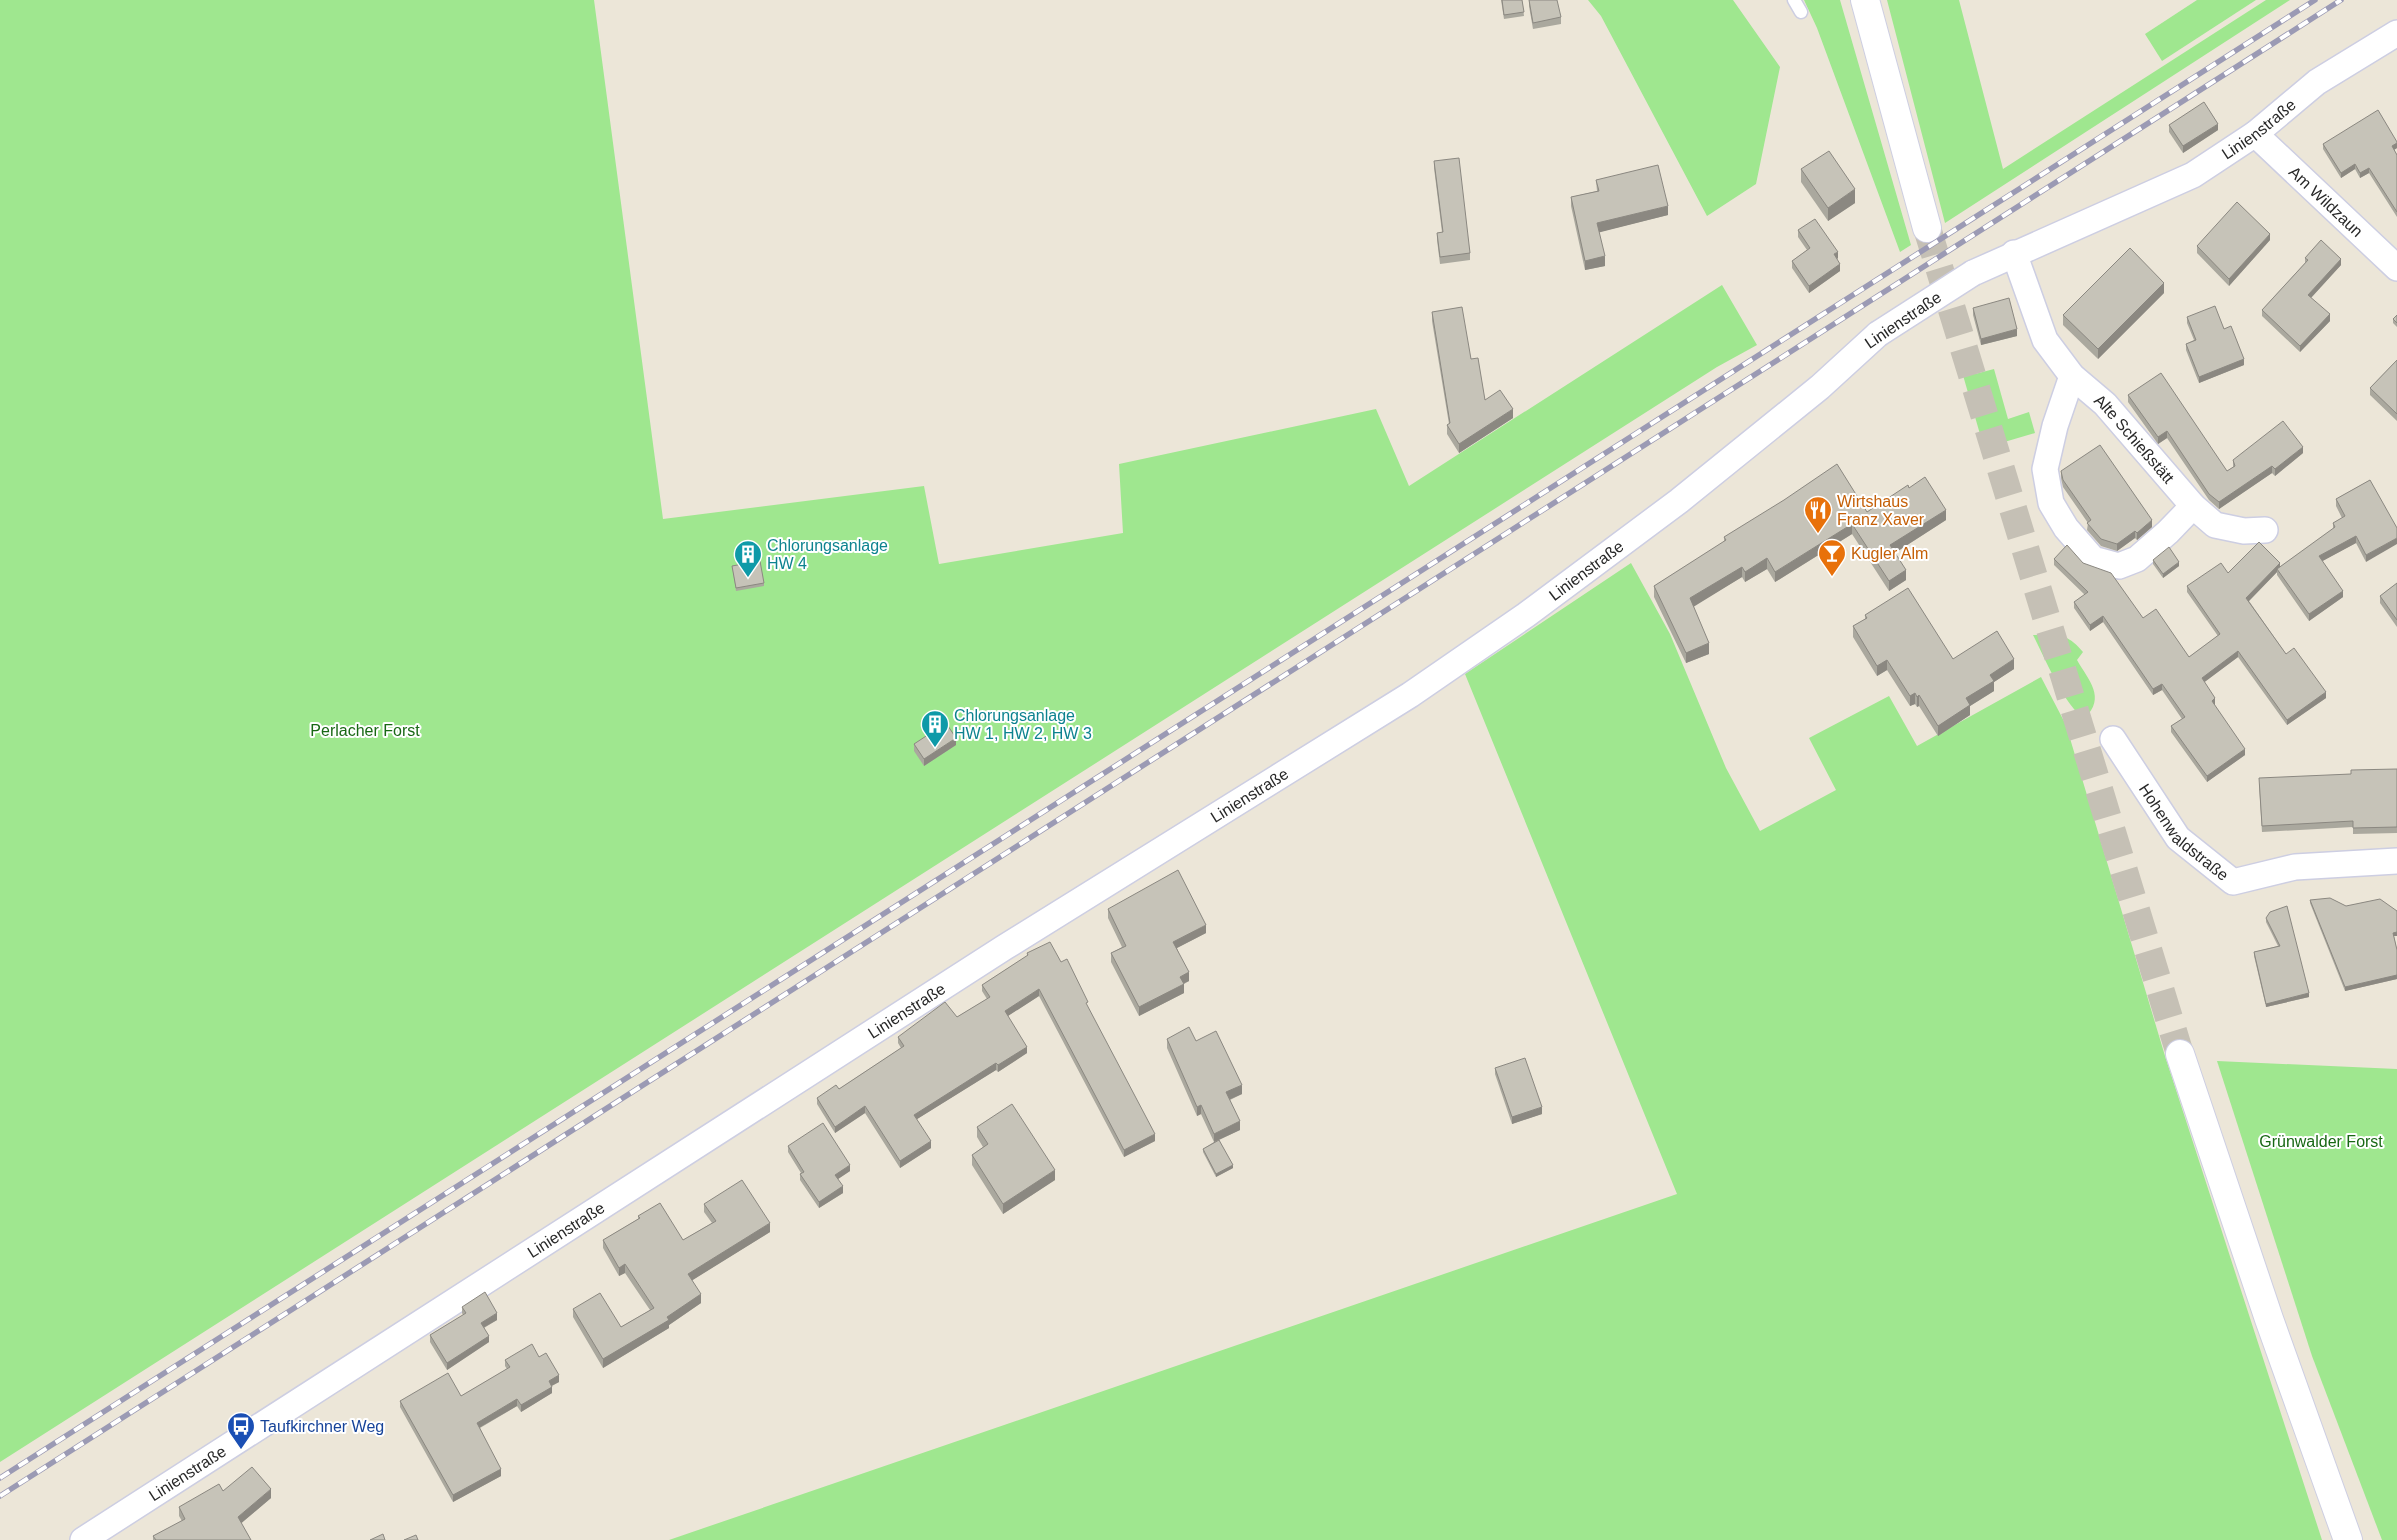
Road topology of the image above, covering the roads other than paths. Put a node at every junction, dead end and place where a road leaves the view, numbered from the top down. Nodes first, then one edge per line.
1 (1794, 0) edge
2 (1865, 0) edge
3 (1801, 12) dead end
4 (2397, 33) edge
5 (2255, 134) junction
6 (1927, 228) tunnel mouth
7 (2014, 254) junction
8 (2397, 268) edge
9 (2072, 376) junction
10 (2193, 506) junction
11 (2265, 530) dead end
12 (2113, 739) dead end
13 (2397, 860) edge
14 (2180, 1054) tunnel mouth
15 (83, 1540) edge
16 (2348, 1540) edge

1 - 3 lane
2 - 6 main road
4 - 5 street, Linienstraße
5 - 7 street, Linienstraße
5 - 8 street, Am Wildzaun
7 - 9 street, Alte Schießstätt
7 - 15 street, Linienstraße, bridge
9 - 10 street, Alte Schießstätt
9 - 10 street
10 - 11 street, Alte Schießstätt
12 - 13 street, Hohenwaldstraße
14 - 16 main road

